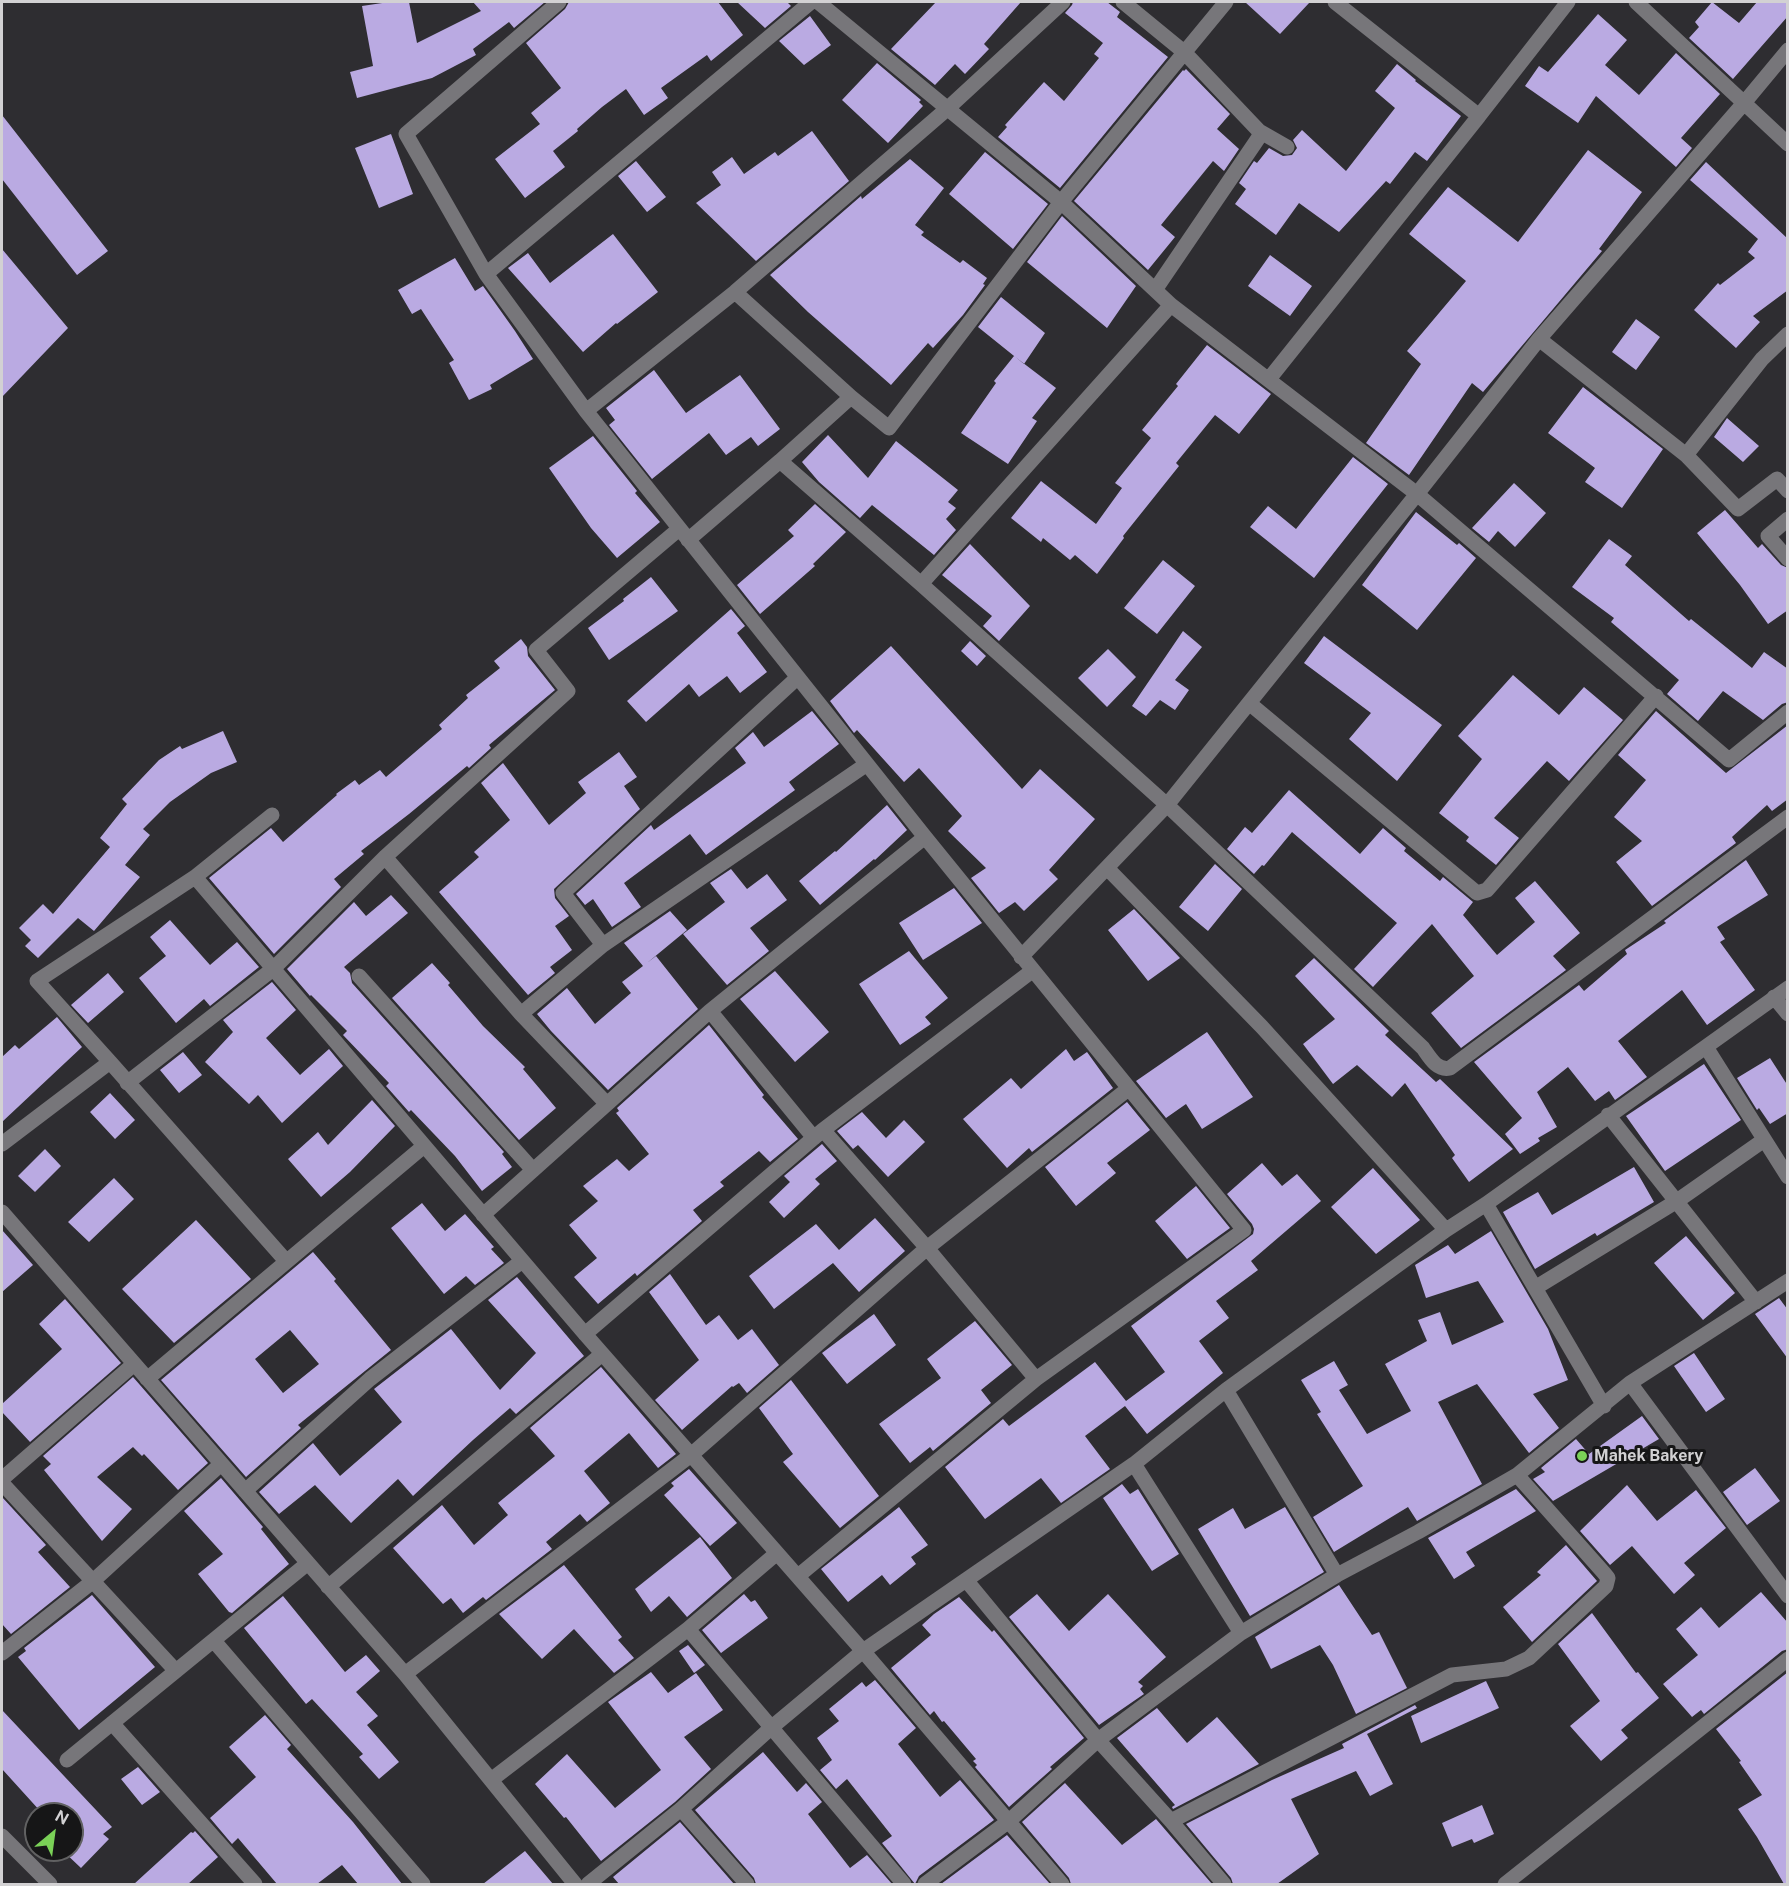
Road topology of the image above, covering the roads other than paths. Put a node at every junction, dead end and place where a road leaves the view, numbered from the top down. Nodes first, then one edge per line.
1 (558, 2) edge
2 (811, 2) edge
3 (818, 2) edge
4 (1063, 2) edge
5 (1124, 2) edge
6 (1226, 2) edge
7 (1335, 2) edge
8 (1568, 2) edge
9 (1636, 2) edge
10 (1788, 50) edge
11 (1184, 52) junction
12 (1744, 102) junction
13 (947, 109) junction
14 (1479, 116) junction
15 (1259, 131) junction
16 (1788, 144) edge
17 (1287, 147) dead end
18 (1061, 202) junction
19 (486, 274) junction
20 (1155, 290) junction
21 (735, 292) junction
22 (1171, 305) junction
23 (1788, 334) edge
24 (1539, 339) junction
25 (1269, 379) junction
26 (851, 397) junction
27 (586, 411) junction
28 (1686, 455) junction
29 (780, 461) junction
30 (1788, 491) edge
31 (1417, 494) junction
32 (1788, 519) edge
33 (683, 535) junction
34 (1788, 559) edge
35 (921, 584) junction
36 (797, 678) junction
37 (1656, 696) junction
38 (1250, 703) junction
39 (1788, 712) edge
40 (867, 764) junction
41 (1167, 805) junction
42 (272, 815) dead end
43 (1788, 817) edge
44 (925, 837) junction
45 (385, 857) junction
46 (1107, 868) junction
47 (195, 877) junction
48 (603, 945) junction
49 (1021, 957) junction
50 (273, 969) junction
51 (1032, 971) junction
52 (359, 976) dead end
53 (1788, 988) edge
54 (1774, 997) junction
55 (710, 1011) junction
56 (521, 1014) junction
57 (1788, 1014) edge
58 (1706, 1047) junction
59 (110, 1062) junction
60 (127, 1083) junction
61 (1128, 1089) junction
62 (607, 1104) junction
63 (1608, 1115) junction
64 (818, 1134) junction
65 (1764, 1140) junction
66 (2, 1144) edge
67 (424, 1146) junction
68 (533, 1170) junction
69 (1788, 1177) edge
70 (1677, 1201) junction
71 (1486, 1204) junction
72 (2, 1212) edge
73 (483, 1215) junction
74 (1446, 1230) junction
75 (927, 1248) junction
76 (522, 1261) junction
77 (286, 1262) junction
78 (1535, 1288) junction
79 (1785, 1288) edge
80 (1756, 1302) junction
81 (585, 1334) junction
82 (602, 1354) junction
83 (134, 1364) junction
84 (147, 1379) junction
85 (1036, 1379) junction
86 (1630, 1383) junction
87 (1226, 1390) junction
88 (1604, 1406) junction
89 (691, 1455) junction
90 (221, 1464) junction
91 (1134, 1464) junction
92 (1517, 1475) junction
93 (2, 1481) edge
94 (245, 1491) junction
95 (777, 1553) junction
96 (308, 1563) junction
97 (1337, 1575) junction
98 (798, 1576) junction
99 (966, 1580) junction
100 (92, 1582) junction
101 (328, 1587) junction
102 (1788, 1596) edge
103 (688, 1629) junction
104 (1241, 1633) junction
105 (214, 1641) junction
106 (863, 1651) junction
107 (2, 1653) edge
108 (1788, 1659) edge
109 (176, 1671) junction
110 (405, 1674) junction
111 (112, 1723) junction
112 (772, 1727) junction
113 (1098, 1740) junction
114 (67, 1760) dead end
115 (491, 1780) junction
116 (681, 1809) junction
117 (1010, 1821) junction
118 (1171, 1821) junction
119 (2, 1836) edge
120 (13, 1847) junction
121 (2, 1859) edge
122 (50, 1884) edge
123 (255, 1884) edge
124 (423, 1884) edge
125 (576, 1884) edge
126 (588, 1884) edge
127 (747, 1884) edge
128 (904, 1884) edge
129 (925, 1884) edge
130 (1062, 1884) edge
131 (1224, 1884) edge
132 (1505, 1884) edge

1 - 19 street
2 - 19 street
3 - 13 street
4 - 13 street
5 - 11 street
6 - 11 street
7 - 14 street
8 - 14 street
9 - 12 street
10 - 12 street
11 - 15 street
11 - 18 street
12 - 16 street
12 - 24 street
13 - 18 street
13 - 21 street
14 - 25 street
15 - 17 street
15 - 20 street
18 - 20 street
18 - 26 street
19 - 27 street
20 - 22 street
21 - 26 street
21 - 27 street
22 - 25 street
22 - 35 street
23 - 28 street
24 - 28 street
24 - 31 street
25 - 31 street
26 - 29 street
27 - 33 street
28 - 30 street
29 - 33 street
29 - 35 street
31 - 37 street
31 - 38 street
32 - 34 street
33 - 36 street
33 - 45 street
35 - 41 street
36 - 40 street
36 - 48 street
37 - 38 street
37 - 39 street
38 - 41 street
40 - 44 street
40 - 48 street
41 - 43 street
41 - 46 street
42 - 47 street
44 - 49 street
44 - 55 street
45 - 50 street
45 - 56 street
46 - 49 street
46 - 74 street
47 - 50 street
47 - 59 street
48 - 56 street
49 - 51 street
50 - 60 street
50 - 67 street
51 - 61 street
51 - 64 street
52 - 68 street
53 - 54 street
54 - 57 street
54 - 58 street
55 - 62 street
55 - 64 street
56 - 62 street
58 - 63 street
58 - 65 street
59 - 60 street
59 - 66 street
60 - 77 street
61 - 75 street
61 - 85 street
62 - 68 street
63 - 70 street
63 - 71 street
64 - 75 street
64 - 81 street
65 - 69 street
65 - 70 street
67 - 73 street
67 - 77 street
68 - 73 street
70 - 78 street
70 - 80 street
71 - 74 street
71 - 78 street
72 - 83 street
73 - 76 street
74 - 87 street
75 - 85 street
75 - 89 street
76 - 81 street
76 - 94 street
77 - 84 street
78 - 88 street
79 - 80 street
80 - 86 street
81 - 82 street
82 - 89 street
82 - 101 street
83 - 84 street
83 - 93 street
84 - 90 street
85 - 98 street
86 - 88 street
86 - 102 street
87 - 91 street
87 - 97 street
88 - 92 street
89 - 95 street
89 - 110 street
90 - 94 street
90 - 100 street
91 - 99 street
91 - 104 street
92 - 97 street
92 - 118 street
93 - 100 street
94 - 96 street
95 - 98 street
95 - 103 street
96 - 101 street
96 - 105 street
97 - 104 street
98 - 106 street
99 - 106 street
99 - 113 street
100 - 107 street
100 - 109 street
101 - 110 street
103 - 112 street
103 - 115 street
104 - 113 street
105 - 109 street
105 - 124 street
106 - 112 street
106 - 117 street
108 - 132 street
109 - 111 street
110 - 115 street
111 - 114 street
111 - 123 street
112 - 116 street
112 - 128 street
113 - 117 street
113 - 118 street
115 - 125 street
116 - 126 street
116 - 127 street
117 - 129 street
117 - 130 street
118 - 131 street
119 - 120 street
120 - 121 street
120 - 122 street

